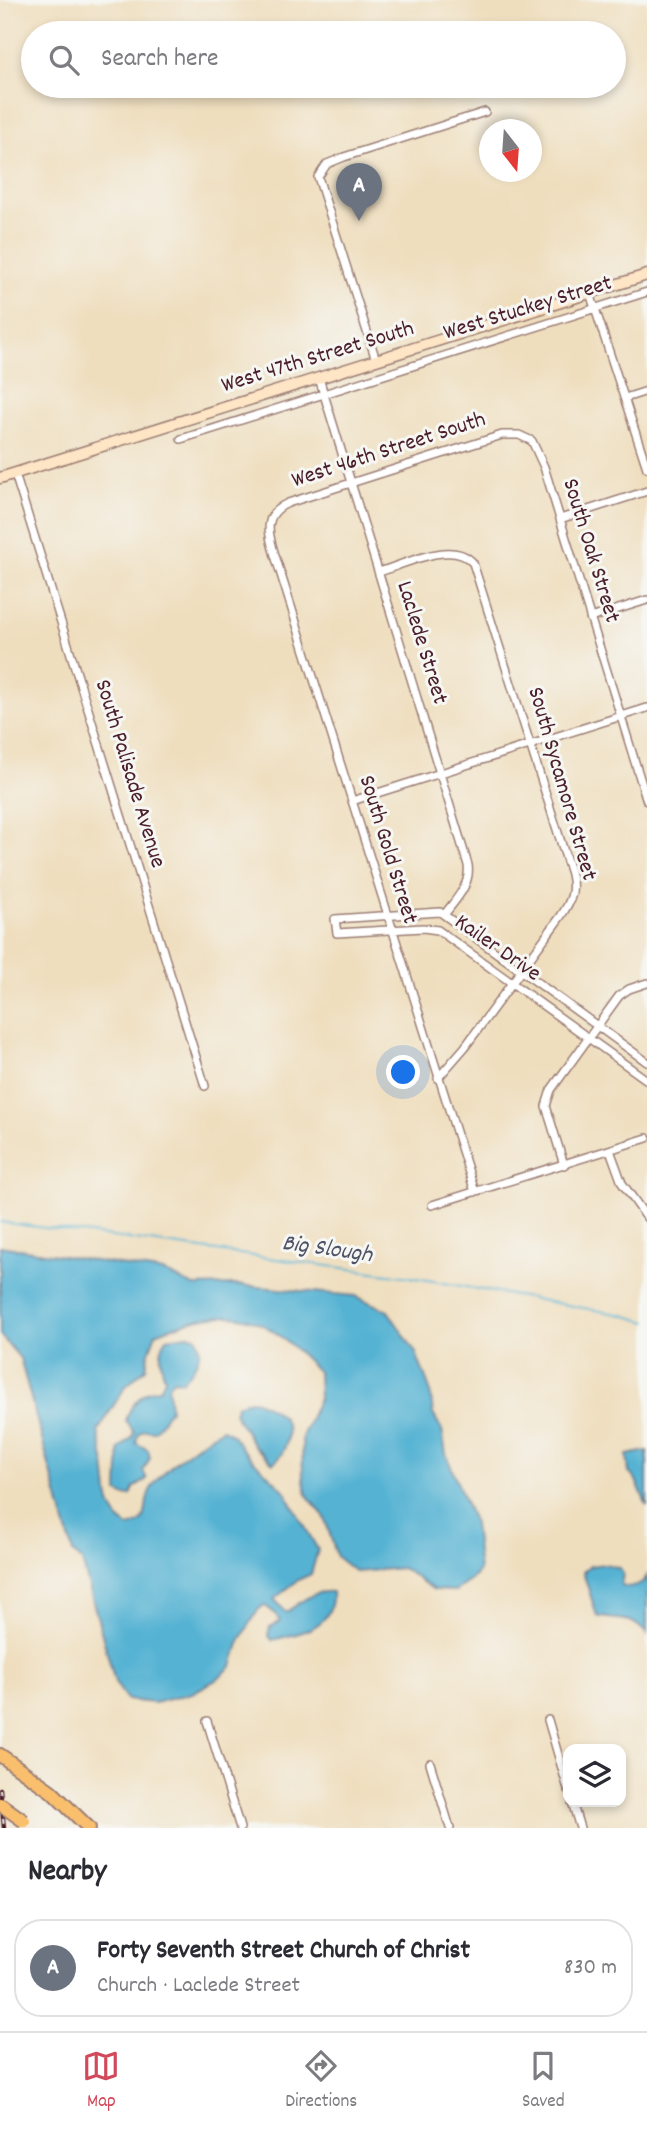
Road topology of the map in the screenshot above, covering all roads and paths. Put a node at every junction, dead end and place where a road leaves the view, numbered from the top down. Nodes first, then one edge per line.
1 (485, 112) dead end
2 (647, 275) edge
3 (647, 292) edge
4 (590, 293) junction
5 (595, 308) junction
6 (376, 360) junction
7 (319, 378) junction
8 (647, 391) edge
9 (324, 394) junction
10 (625, 398) junction
11 (526, 438) joint
12 (181, 439) dead end
13 (647, 468) edge
14 (15, 474) junction
15 (0, 478) edge
16 (351, 483) junction
17 (647, 491) edge
18 (270, 519) joint
19 (560, 519) junction
20 (379, 572) junction
21 (647, 600) edge
22 (590, 618) junction
23 (647, 708) edge
24 (621, 716) junction
25 (531, 744) junction
26 (441, 773) junction
27 (352, 801) junction
28 (647, 801) edge
29 (387, 915) junction
30 (444, 915) junction
31 (392, 930) junction
32 (520, 970) junction
33 (512, 982) junction
34 (647, 983) edge
35 (597, 1026) junction
36 (589, 1038) junction
37 (647, 1062) edge
38 (438, 1078) junction
39 (647, 1080) edge
40 (205, 1086) dead end
41 (647, 1138) edge
42 (610, 1150) junction
43 (564, 1164) junction
44 (475, 1192) junction
45 (432, 1205) dead end
46 (647, 1218) edge
47 (548, 1720) dead end
48 (207, 1721) dead end
49 (0, 1755) edge
50 (430, 1763) dead end
51 (563, 1772) edge
52 (0, 1804) edge
53 (574, 1807) edge
54 (28, 1825) edge
55 (89, 1828) edge
56 (240, 1828) edge
57 (450, 1828) edge
58 (580, 1828) edge

1 - 6 street
2 - 4 street, West 47th Street South
3 - 5 street, West Stuckey Street
4 - 5 street
4 - 6 street, West 47th Street South
5 - 9 street, West Stuckey Street
5 - 10 street
6 - 7 street, West 47th Street South
7 - 9 street, Laclede Street
7 - 14 street, West 47th Street South
8 - 10 street
9 - 12 street, West Stuckey Street
9 - 16 street, Laclede Street
10 - 13 street
11 - 16 street, West 46th Street South
11 - 19 street, South Oak Street
14 - 15 street, West 47th Street South
14 - 40 street, South Palisade Avenue
16 - 18 street, West 46th Street South
16 - 20 street, Laclede Street
17 - 19 street
18 - 27 street, South Gold Street
19 - 22 street, South Oak Street
20 - 25 street, South Sycamore Street
20 - 26 street, Laclede Street
21 - 22 street
22 - 24 street, South Oak Street
23 - 24 street
24 - 25 street
24 - 28 street, South Oak Street
25 - 26 street
25 - 32 street, South Sycamore Street
26 - 27 street
26 - 30 street, Laclede Street
27 - 29 street, South Gold Street
29 - 30 street, Kailer Drive
29 - 31 street, South Gold Street
29 - 31 street, Kailer Drive
30 - 32 street, Kailer Drive
31 - 33 street, Kailer Drive
31 - 38 street, South Gold Street
32 - 33 street, South Sycamore Street
32 - 35 street, Kailer Drive
33 - 36 street, Kailer Drive
33 - 38 street, South Sycamore Street
34 - 35 street
35 - 36 street
35 - 37 street, Kailer Drive
36 - 39 street, Kailer Drive
36 - 43 street
38 - 44 street, South Gold Street
41 - 42 street
42 - 43 street
42 - 46 street
43 - 44 street
44 - 45 street
47 - 51 street
48 - 56 street
49 - 55 highway
50 - 57 street
52 - 54 highway, bridge
53 - 58 street

